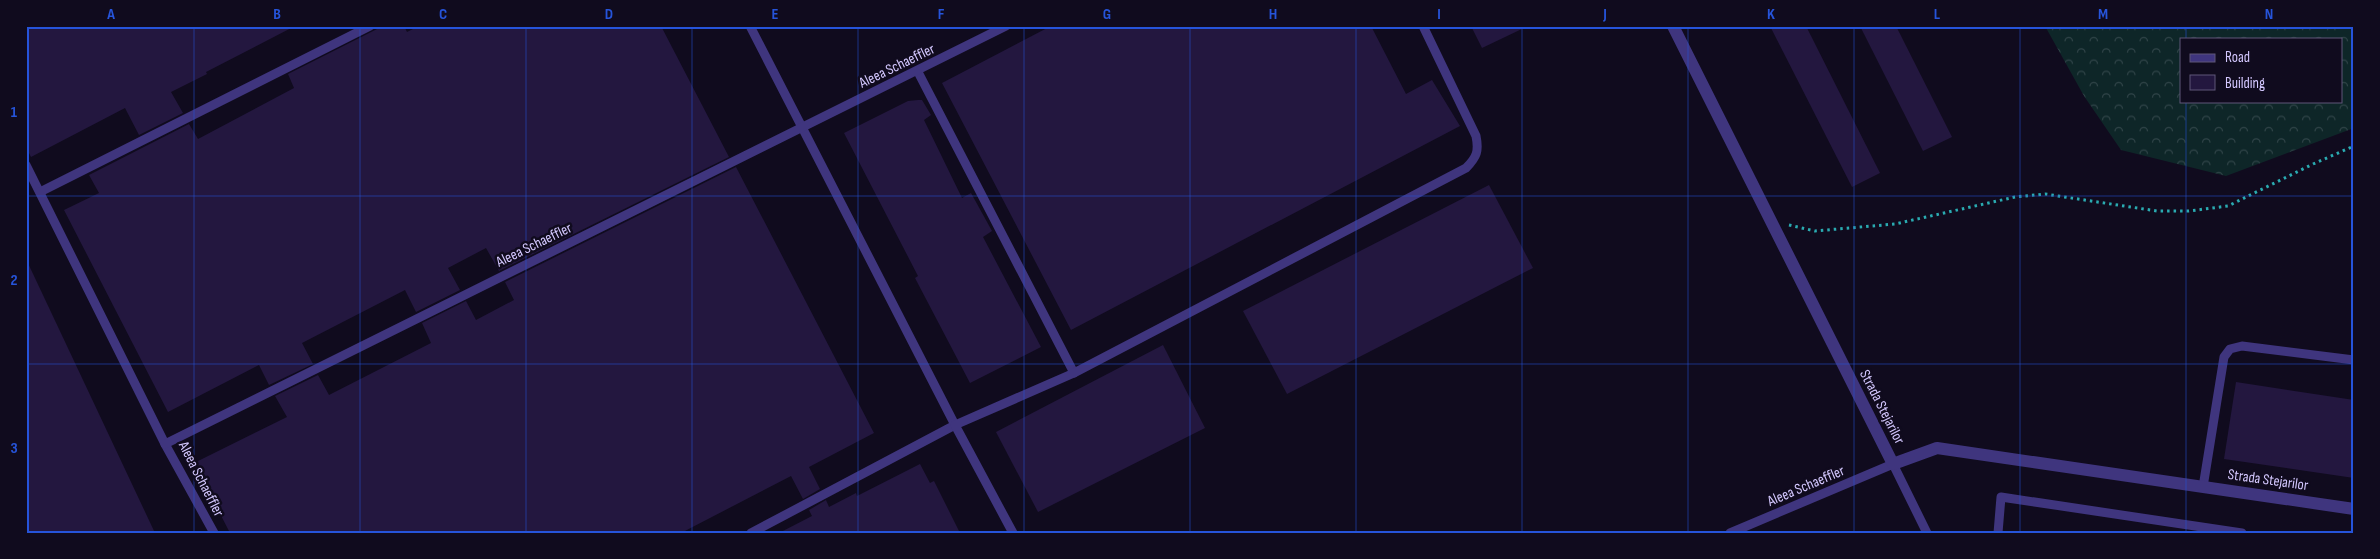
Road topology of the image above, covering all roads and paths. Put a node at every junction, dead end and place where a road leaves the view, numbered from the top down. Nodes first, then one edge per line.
1 (370, 26) edge
2 (750, 26) edge
3 (1006, 26) edge
4 (1423, 26) edge
5 (1673, 26) edge
6 (918, 72) junction
7 (802, 128) junction
8 (2354, 146) edge
9 (26, 165) edge
10 (40, 192) junction
11 (1772, 222) junction
12 (2354, 360) edge
13 (1074, 373) junction
14 (955, 425) junction
15 (165, 444) junction
16 (1893, 464) junction
17 (2203, 487) junction
18 (2354, 509) edge
19 (214, 533) edge
20 (751, 533) edge
21 (1012, 533) edge
22 (1730, 533) edge
23 (1927, 533) edge
24 (1998, 533) edge
25 (2242, 533) edge

1 - 10 lane
2 - 7 lane
3 - 6 lane, Aleea Schaeffler
4 - 13 lane
5 - 11 street, Strada Stejarilor
6 - 7 lane, Aleea Schaeffler
6 - 13 lane
7 - 14 lane
7 - 15 lane, Aleea Schaeffler
8 - 11 path
9 - 10 lane
10 - 15 lane
11 - 16 street, Strada Stejarilor
12 - 17 lane
13 - 14 lane
14 - 20 lane
14 - 21 lane
15 - 19 lane, Aleea Schaeffler
16 - 17 street, Strada Stejarilor
16 - 22 lane, Aleea Schaeffler
16 - 23 lane
17 - 18 street, Strada Stejarilor
24 - 25 lane

